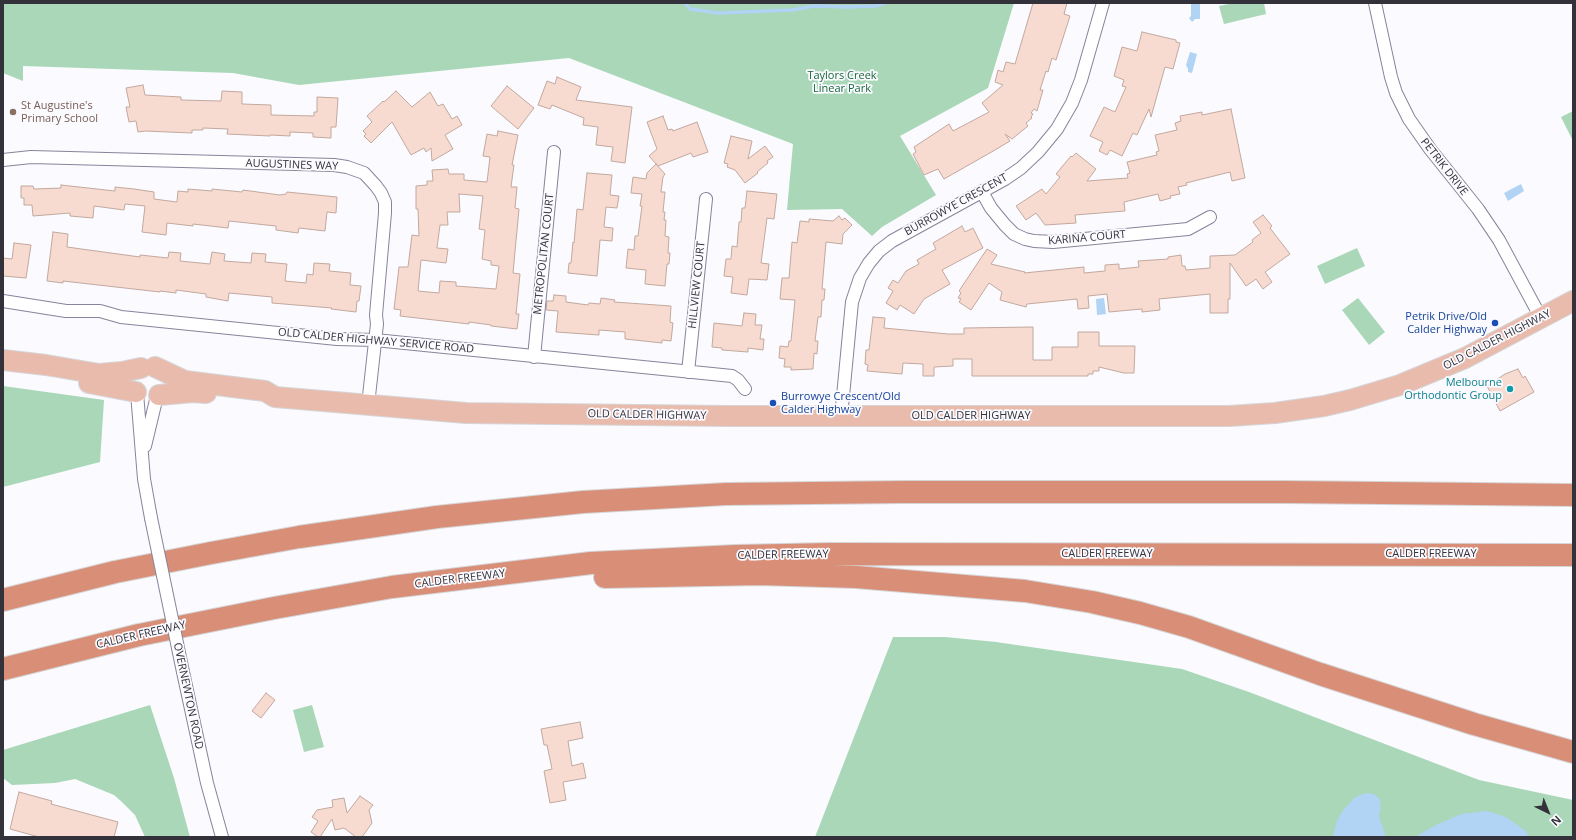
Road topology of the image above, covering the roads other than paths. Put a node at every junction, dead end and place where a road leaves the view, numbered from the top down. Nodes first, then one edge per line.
1 (1104, 3) edge
2 (1375, 3) edge
3 (554, 152) dead end
4 (3, 160) edge
5 (982, 192) junction
6 (706, 199) dead end
7 (1210, 217) dead end
8 (3, 301) edge
9 (1573, 301) edge
10 (1541, 318) junction
11 (375, 340) junction
12 (534, 357) junction
13 (3, 360) edge
14 (148, 368) junction
15 (3, 372) edge
16 (688, 372) junction
17 (745, 389) dead end
18 (136, 393) junction
19 (158, 395) junction
20 (275, 397) junction
21 (368, 405) junction
22 (841, 416) junction
23 (143, 459) junction
24 (1573, 480) edge
25 (1286, 492) junction
26 (1573, 495) edge
27 (1573, 554) edge
28 (321, 599) junction
29 (3, 600) edge
30 (3, 669) edge
31 (1573, 752) edge
32 (222, 837) edge

1 - 5 street, BURROWYE CRESCENT
2 - 10 street, PETRIK DRIVE
3 - 12 street, METROPOLITAN COURT
4 - 11 street, AUGUSTINES WAY
5 - 7 street, KARINA COURT
5 - 22 street, BURROWYE CRESCENT
6 - 16 street, HILLVIEW COURT
8 - 11 street, OLD CALDER HIGHWAY SERVICE ROAD
9 - 10 main road, OLD CALDER HIGHWAY
10 - 22 main road, OLD CALDER HIGHWAY
11 - 12 street, OLD CALDER HIGHWAY SERVICE ROAD
11 - 21 street, AUGUSTINES WAY
12 - 16 street, OLD CALDER HIGHWAY SERVICE ROAD
13 - 14 main road
14 - 18 main road
14 - 19 main road
14 - 20 main road, OLD CALDER HIGHWAY
15 - 18 main road
16 - 17 street, OLD CALDER HIGHWAY SERVICE ROAD
18 - 19 main road, OLD CALDER HIGHWAY
18 - 23 street, OVERNEWTON ROAD
19 - 20 main road, OLD CALDER HIGHWAY
19 - 23 street, OVERNEWTON ROAD
20 - 21 main road, OLD CALDER HIGHWAY
21 - 22 main road, OLD CALDER HIGHWAY
23 - 32 street, OVERNEWTON ROAD, bridge
24 - 25 highway
25 - 26 highway
25 - 29 highway
27 - 28 highway, CALDER FREEWAY
28 - 30 highway, CALDER FREEWAY
28 - 31 highway

